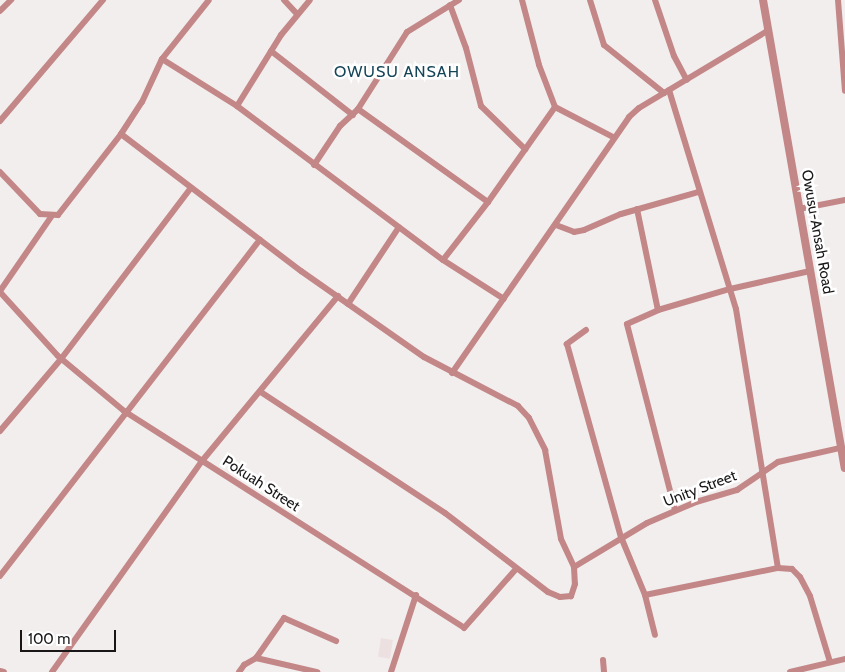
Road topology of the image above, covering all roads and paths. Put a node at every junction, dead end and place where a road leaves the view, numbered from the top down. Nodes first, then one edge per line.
1 (10, 0) edge
2 (103, 0) edge
3 (209, 0) edge
4 (284, 0) edge
5 (310, 0) edge
6 (458, 0) edge
7 (522, 0) edge
8 (590, 0) edge
9 (656, 0) edge
10 (763, 0) edge
11 (838, 0) edge
12 (450, 5) junction
13 (0, 11) edge
14 (297, 14) junction
15 (767, 31) junction
16 (270, 51) junction
17 (162, 59) junction
18 (844, 73) edge
19 (687, 80) junction
20 (666, 91) junction
21 (845, 91) edge
22 (237, 106) junction
23 (555, 107) junction
24 (358, 109) junction
25 (352, 115) junction
26 (0, 121) edge
27 (121, 134) junction
28 (613, 138) junction
29 (525, 149) junction
30 (314, 165) junction
31 (0, 172) edge
32 (191, 188) junction
33 (700, 192) junction
34 (845, 200) edge
35 (488, 202) junction
36 (637, 209) junction
37 (799, 209) junction
38 (52, 217) junction
39 (556, 225) junction
40 (399, 227) junction
41 (260, 240) junction
42 (443, 260) junction
43 (810, 271) junction
44 (730, 289) junction
45 (0, 291) edge
46 (338, 296) junction
47 (504, 299) junction
48 (348, 304) junction
49 (658, 310) junction
50 (586, 330) dead end
51 (61, 359) junction
52 (452, 373) junction
53 (262, 392) junction
54 (124, 411) junction
55 (0, 431) edge
56 (840, 448) junction
57 (202, 461) junction
58 (845, 468) edge
59 (763, 472) junction
60 (676, 510) junction
61 (621, 537) junction
62 (574, 567) junction
63 (778, 568) junction
64 (516, 570) junction
65 (0, 576) edge
66 (416, 595) junction
67 (645, 595) junction
68 (655, 635) dead end
69 (336, 641) dead end
70 (256, 658) junction
71 (845, 659) edge
72 (603, 660) dead end
73 (830, 662) junction
74 (52, 672) edge
75 (240, 672) edge
76 (317, 672) edge
77 (391, 672) edge
78 (604, 672) edge
79 (790, 672) edge

1 - 13 street
2 - 26 street
3 - 17 street
4 - 14 street
5 - 14 street
6 - 12 street
7 - 23 street
8 - 20 street
9 - 19 street
10 - 15 street, Owusu-Ansah Road
11 - 18 street
12 - 24 street
12 - 29 street
14 - 16 street
15 - 19 street
15 - 37 street, Owusu-Ansah Road
16 - 22 street
16 - 25 street
17 - 22 street
17 - 27 street
18 - 21 street
19 - 20 street
20 - 28 street
20 - 33 street
22 - 30 street
23 - 28 street
23 - 29 street
24 - 25 street
24 - 35 street
25 - 30 street
27 - 32 street
27 - 38 street
28 - 39 street
29 - 35 street
30 - 40 street
31 - 38 street
32 - 41 street
32 - 51 street
33 - 36 street
33 - 44 street
34 - 37 street
35 - 42 street
36 - 39 street
36 - 49 street
37 - 43 street, Owusu-Ansah Road
38 - 45 street
39 - 47 street
40 - 42 street
40 - 48 street
41 - 46 street
41 - 54 street
42 - 47 street
43 - 44 street
43 - 56 street, Owusu-Ansah Road
44 - 49 street
44 - 59 street
45 - 51 street, Pokuah Street
46 - 48 street
46 - 53 street
47 - 52 street
48 - 52 street
49 - 60 street
50 - 61 street
51 - 54 street, Pokuah Street
51 - 55 street
52 - 62 street
53 - 57 street
53 - 64 street
54 - 57 street, Pokuah Street
54 - 65 street
56 - 58 street, Owusu-Ansah Road
56 - 59 street, Unity Street
57 - 66 street, Pokuah Street
57 - 74 street
59 - 60 street, Unity Street
59 - 63 street
60 - 61 street, Unity Street
61 - 62 street, Unity Street
61 - 67 street
62 - 64 street
63 - 67 street
63 - 73 street
64 - 66 street, Pokuah Street
66 - 77 street
67 - 68 street
69 - 70 street
70 - 75 street
70 - 76 street
71 - 73 street
72 - 78 street
73 - 79 street

